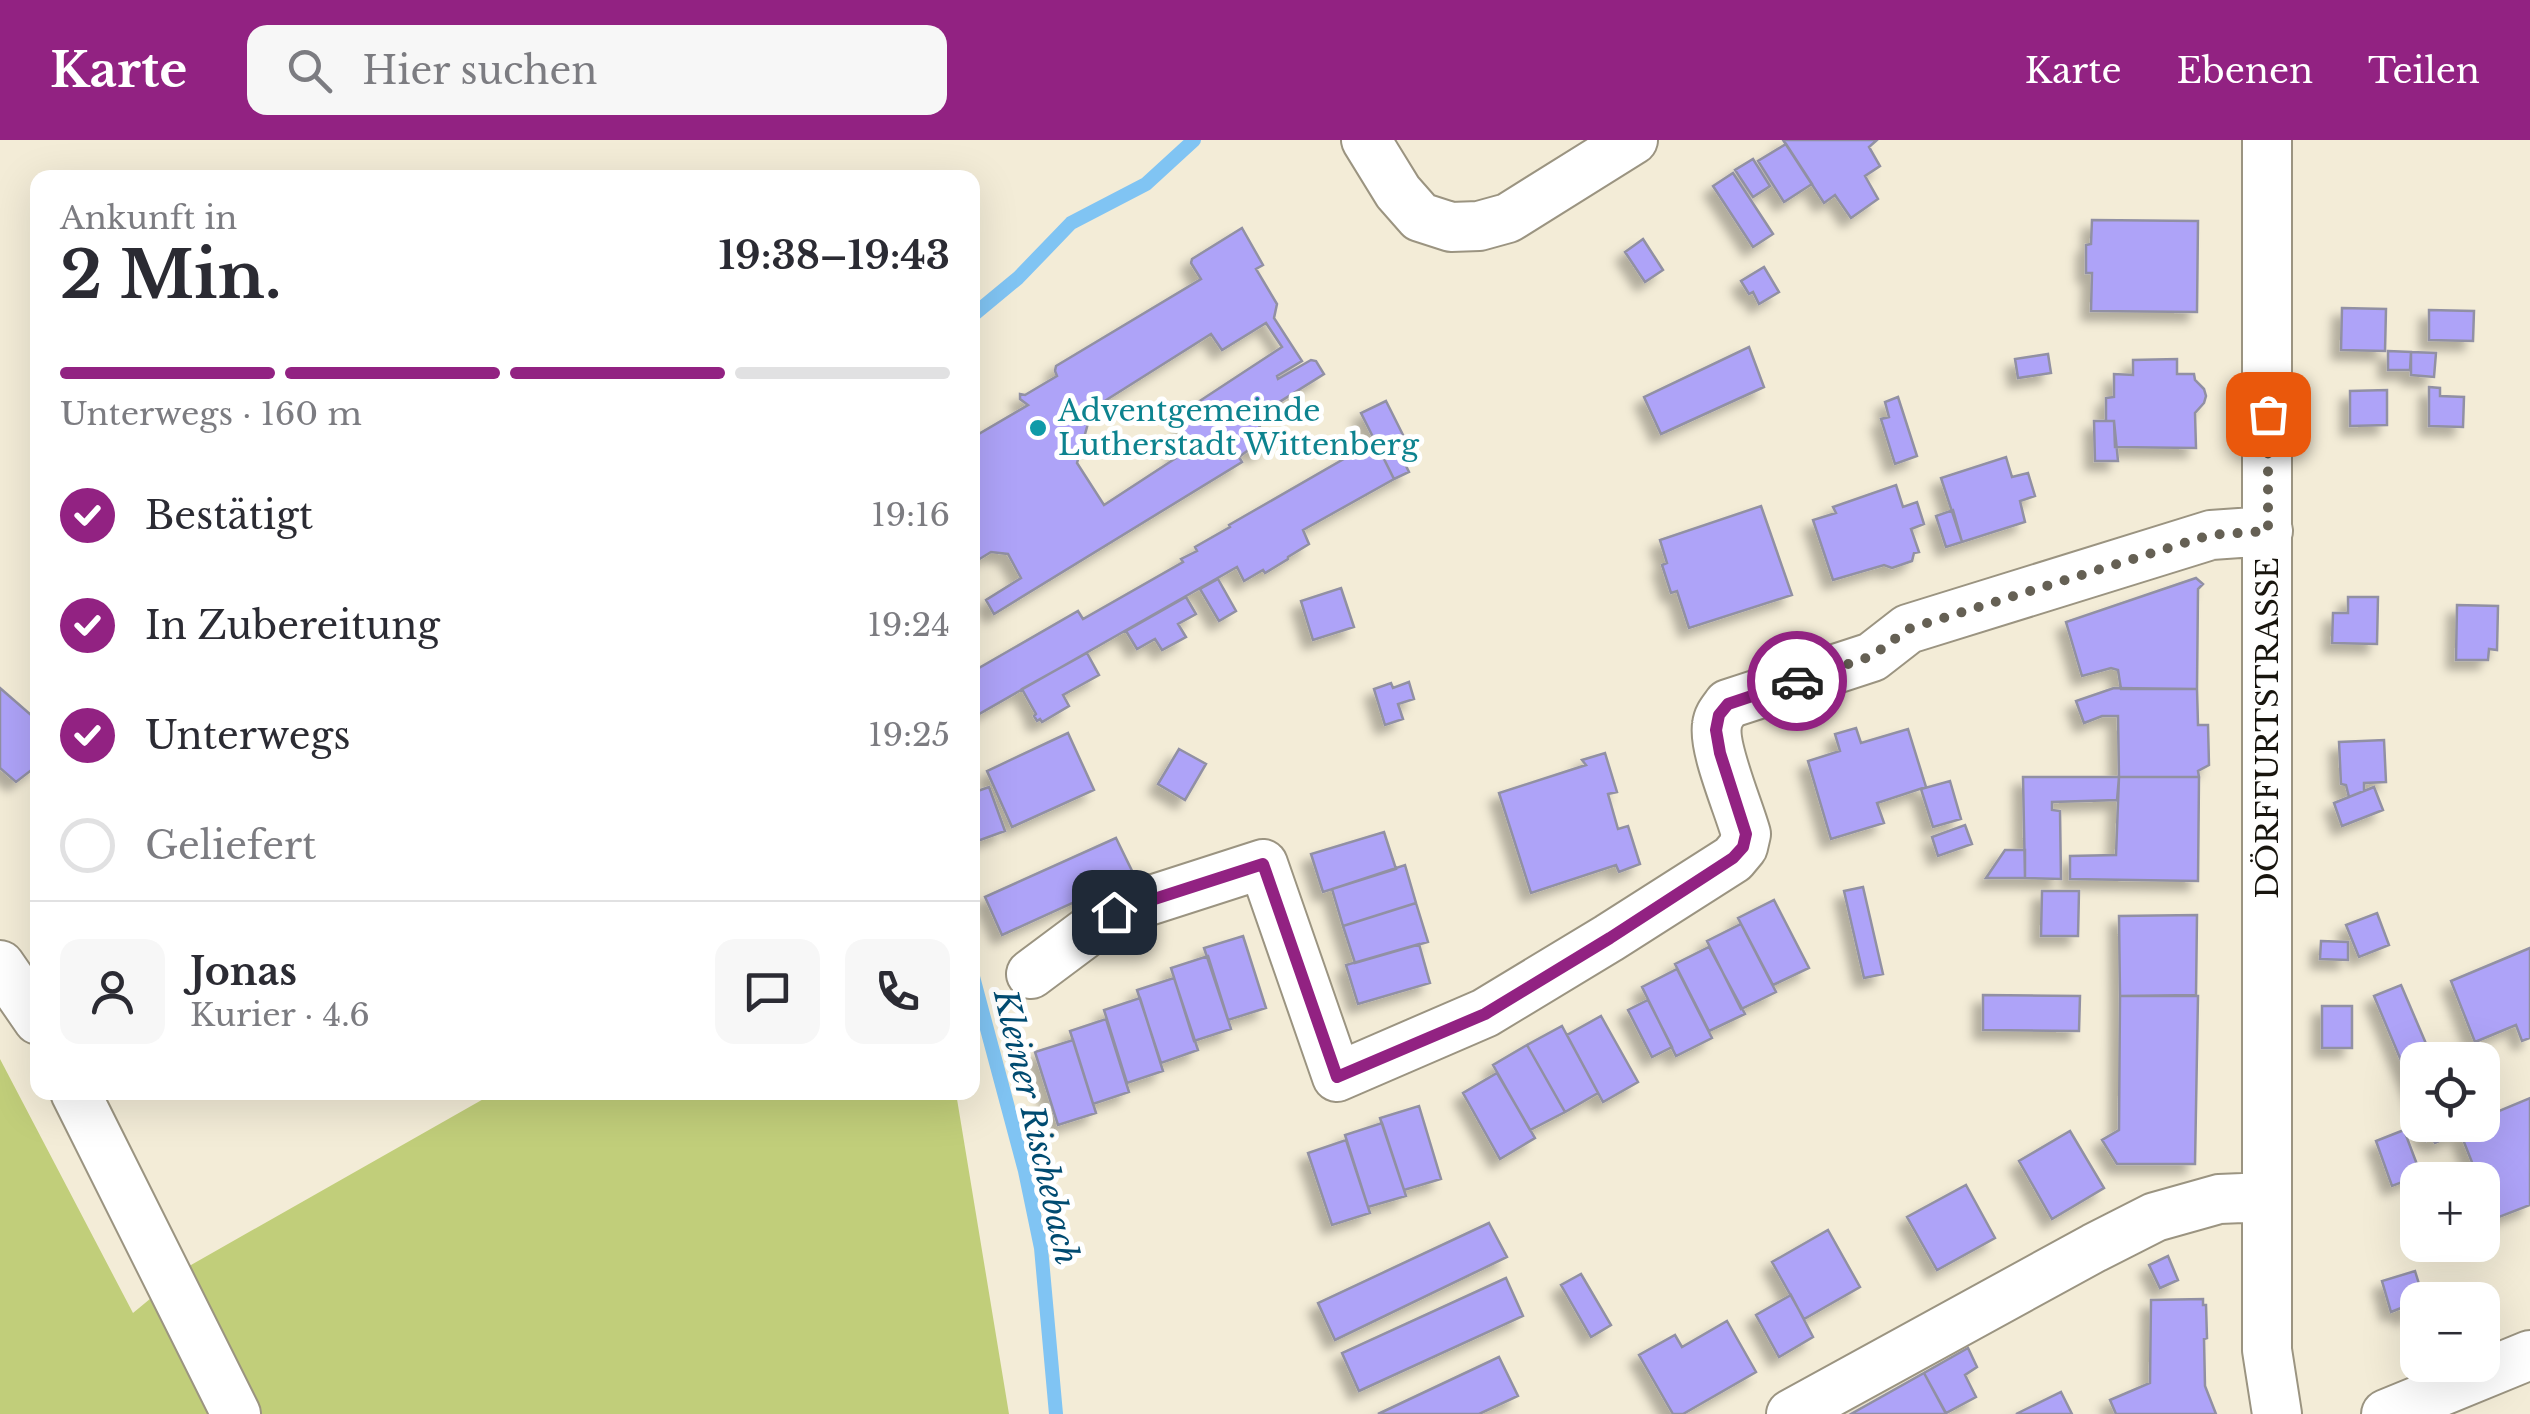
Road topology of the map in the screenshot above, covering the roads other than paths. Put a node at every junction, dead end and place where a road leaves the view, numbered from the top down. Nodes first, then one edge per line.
1 (1366, 140) edge
2 (1632, 140) edge
3 (2267, 140) edge
4 (2268, 531) junction
5 (1030, 974) dead end
6 (80, 1100) edge
7 (2267, 1197) junction
8 (2530, 1355) edge
9 (236, 1414) edge
10 (1791, 1414) edge
11 (2277, 1414) edge
12 (2386, 1414) edge

1 - 2 street
3 - 4 street, DÖRFFURTSTRASSE
4 - 5 street
4 - 7 street, DÖRFFURTSTRASSE
6 - 9 street
7 - 10 street
7 - 11 street, DÖRFFURTSTRASSE
8 - 12 street

